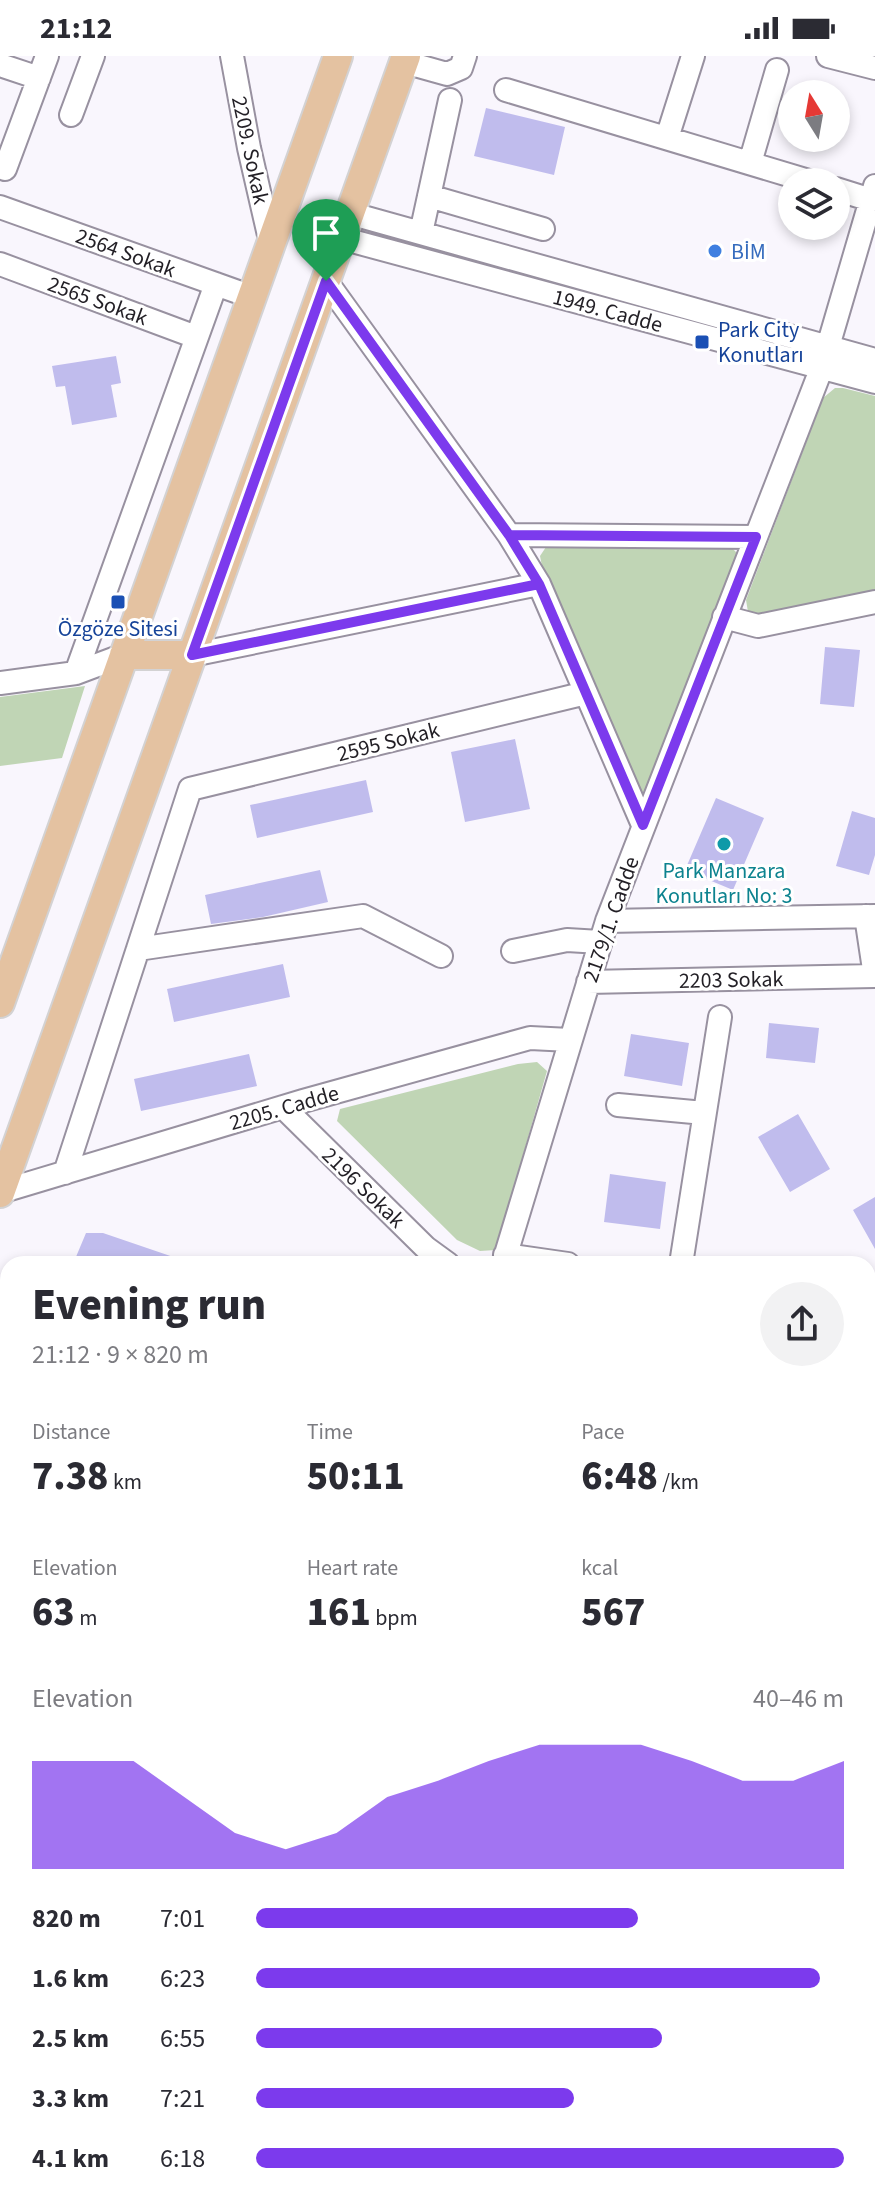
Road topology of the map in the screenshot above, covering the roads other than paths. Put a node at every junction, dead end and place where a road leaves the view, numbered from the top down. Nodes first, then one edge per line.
1 (93, 56) edge
2 (232, 56) edge
3 (338, 56) edge
4 (465, 56) edge
5 (693, 56) edge
6 (828, 56) edge
7 (405, 59) edge
8 (40, 63) edge
9 (0, 65) edge
10 (875, 68) edge
11 (777, 70) dead end
12 (506, 90) dead end
13 (450, 100) dead end
14 (71, 115) dead end
15 (667, 138) junction
16 (750, 163) junction
17 (5, 169) dead end
18 (778, 172) edge
19 (850, 191) edge
20 (873, 193) edge
21 (429, 196) junction
22 (0, 207) edge
23 (345, 226) junction
24 (543, 229) dead end
25 (421, 233) junction
26 (271, 244) junction
27 (0, 264) edge
28 (326, 281) junction
29 (216, 284) junction
30 (252, 297) junction
31 (196, 337) junction
32 (825, 357) junction
33 (875, 360) edge
34 (875, 382) edge
35 (509, 535) junction
36 (756, 537) junction
37 (539, 584) junction
38 (875, 602) edge
39 (724, 617) junction
40 (124, 655) junction
41 (192, 655) junction
42 (76, 673) junction
43 (0, 683) edge
44 (586, 693) junction
45 (643, 825) junction
46 (870, 916) edge
47 (604, 932) junction
48 (138, 949) junction
49 (513, 951) dead end
50 (441, 956) dead end
51 (875, 976) edge
52 (588, 982) junction
53 (0, 1003) edge
54 (720, 1017) dead end
55 (570, 1040) junction
56 (618, 1105) dead end
57 (283, 1107) junction
58 (704, 1113) junction
59 (65, 1173) junction
60 (0, 1193) edge
61 (437, 1256) edge
62 (505, 1256) edge
63 (682, 1256) edge

1 - 14 street
2 - 26 street, 2209. Sokak
3 - 26 main road
4 - 7 street
5 - 15 street
6 - 10 street
7 - 23 main road
8 - 9 street
8 - 17 street
11 - 16 street
12 - 15 street
13 - 21 street
15 - 16 street
16 - 18 street
19 - 20 street
20 - 32 street, 2179/1. Cadde
21 - 24 street
21 - 25 street
22 - 29 street, 2564 Sokak
23 - 25 street, 1949. Cadde
23 - 28 main road
23 - 32 street, 1949. Cadde
25 - 32 street, 1949. Cadde
26 - 30 main road
27 - 31 street, 2565 Sokak
28 - 35 street
28 - 41 main road
29 - 30 street, 2564 Sokak
29 - 31 street
30 - 40 main road
31 - 42 street
32 - 33 street, 1949. Cadde
32 - 34 street, 1949. Cadde
32 - 36 street, 2179/1. Cadde
35 - 36 street
35 - 37 street
36 - 39 street, 2179/1. Cadde
37 - 41 street
37 - 44 street
38 - 39 street
39 - 45 street, 2179/1. Cadde
40 - 41 main road
40 - 42 street
40 - 53 main road
41 - 60 main road
42 - 43 street
44 - 45 street
44 - 48 street, 2595 Sokak
45 - 47 street, 2179/1. Cadde
46 - 47 street
46 - 51 street
47 - 49 street
47 - 52 street, 2179/1. Cadde
48 - 50 street
48 - 59 street
51 - 52 street, 2203 Sokak
52 - 55 street, 2179/1. Cadde
54 - 58 street
55 - 57 street, 2205. Cadde
55 - 62 street, 2179/1. Cadde
56 - 58 street
57 - 59 street, 2205. Cadde
57 - 61 street, 2196 Sokak
58 - 63 street
59 - 60 street, 2205. Cadde

